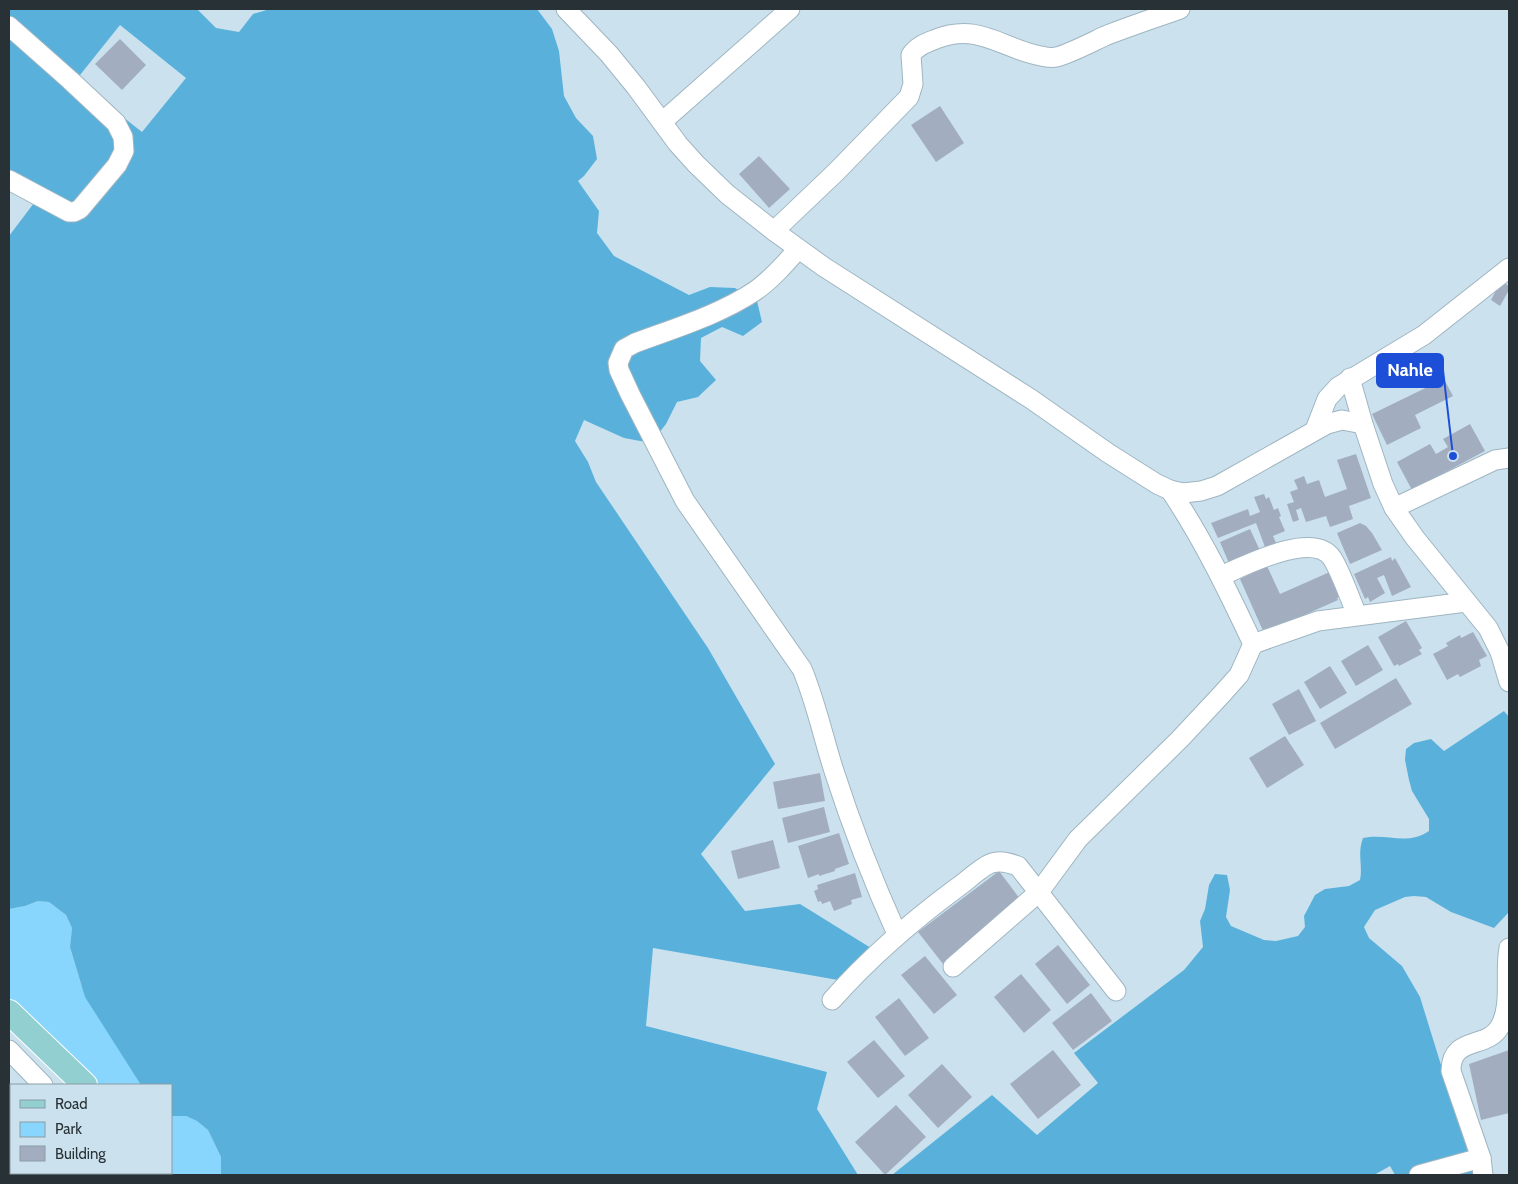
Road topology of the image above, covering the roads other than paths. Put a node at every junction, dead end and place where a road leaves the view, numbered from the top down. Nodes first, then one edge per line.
1 (566, 9) edge
2 (790, 9) edge
3 (1180, 9) edge
4 (9, 26) edge
5 (662, 122) junction
6 (9, 180) edge
7 (774, 231) junction
8 (798, 249) junction
9 (1509, 268) edge
10 (1350, 378) junction
11 (1363, 424) junction
12 (1315, 430) junction
13 (1509, 458) edge
14 (1170, 490) junction
15 (1394, 508) junction
16 (1221, 576) junction
17 (1466, 602) junction
18 (1357, 615) junction
19 (1253, 644) junction
20 (1509, 682) edge
21 (1039, 892) junction
22 (897, 934) junction
23 (1509, 948) edge
24 (953, 967) dead end
25 (1116, 991) dead end
26 (832, 1000) dead end
27 (9, 1012) edge
28 (9, 1050) edge
29 (42, 1084) edge
30 (84, 1084) edge
31 (1482, 1167) edge
32 (1419, 1175) edge

1 - 5 street
2 - 5 street
3 - 7 street
4 - 6 street
5 - 7 street
7 - 8 street
8 - 14 street
8 - 22 street
9 - 10 street
10 - 11 street
10 - 12 street
11 - 12 street
11 - 15 street
12 - 14 street
13 - 15 street
14 - 16 street
15 - 17 street
16 - 18 street
16 - 19 street
17 - 18 street
17 - 20 street
18 - 19 street
19 - 21 street
21 - 22 street
21 - 24 street
21 - 25 street
22 - 26 street
23 - 31 street
27 - 30 main road
28 - 29 street
31 - 32 street

